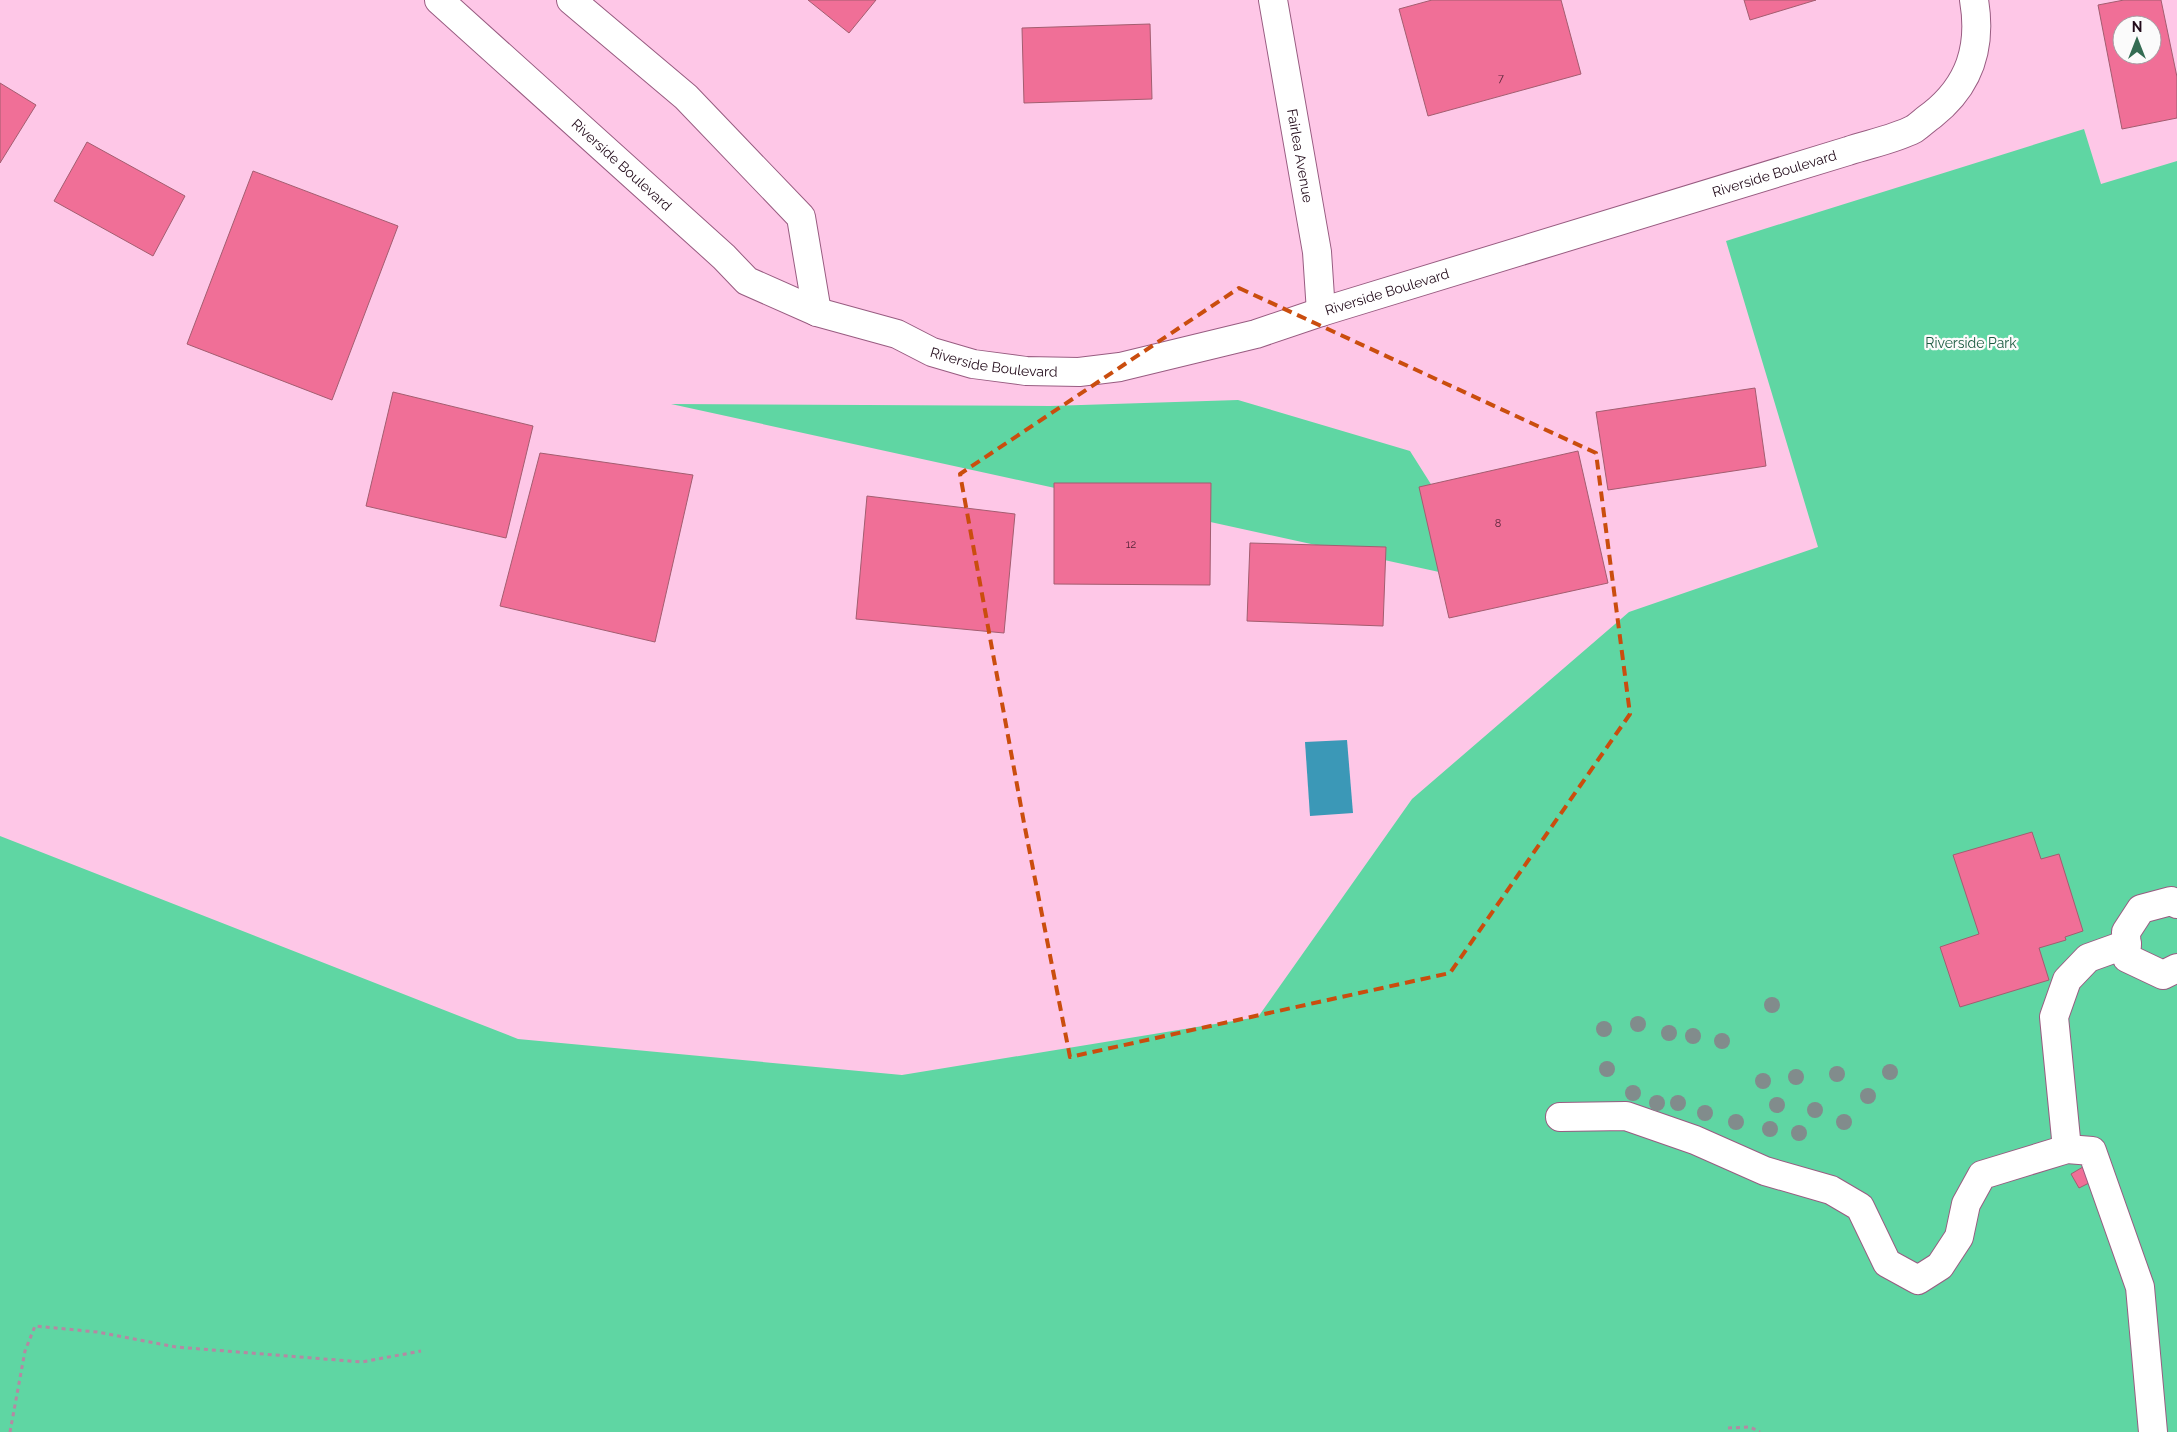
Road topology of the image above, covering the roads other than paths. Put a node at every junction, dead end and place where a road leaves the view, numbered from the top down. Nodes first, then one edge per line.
1 (439, 0) edge
2 (571, 0) edge
3 (1273, 0) edge
4 (1974, 0) edge
5 (817, 312) junction
6 (1321, 312) junction
7 (2177, 904) edge
8 (2127, 944) junction
9 (2177, 968) edge
10 (1560, 1117) dead end
11 (2067, 1149) junction
12 (2153, 1432) edge

1 - 5 street, Riverside Boulevard
2 - 5 street
3 - 6 street, Fairlea Avenue
4 - 6 street, Riverside Boulevard
5 - 6 street, Riverside Boulevard
7 - 8 street
8 - 9 street
8 - 11 street
10 - 11 street
11 - 12 street

